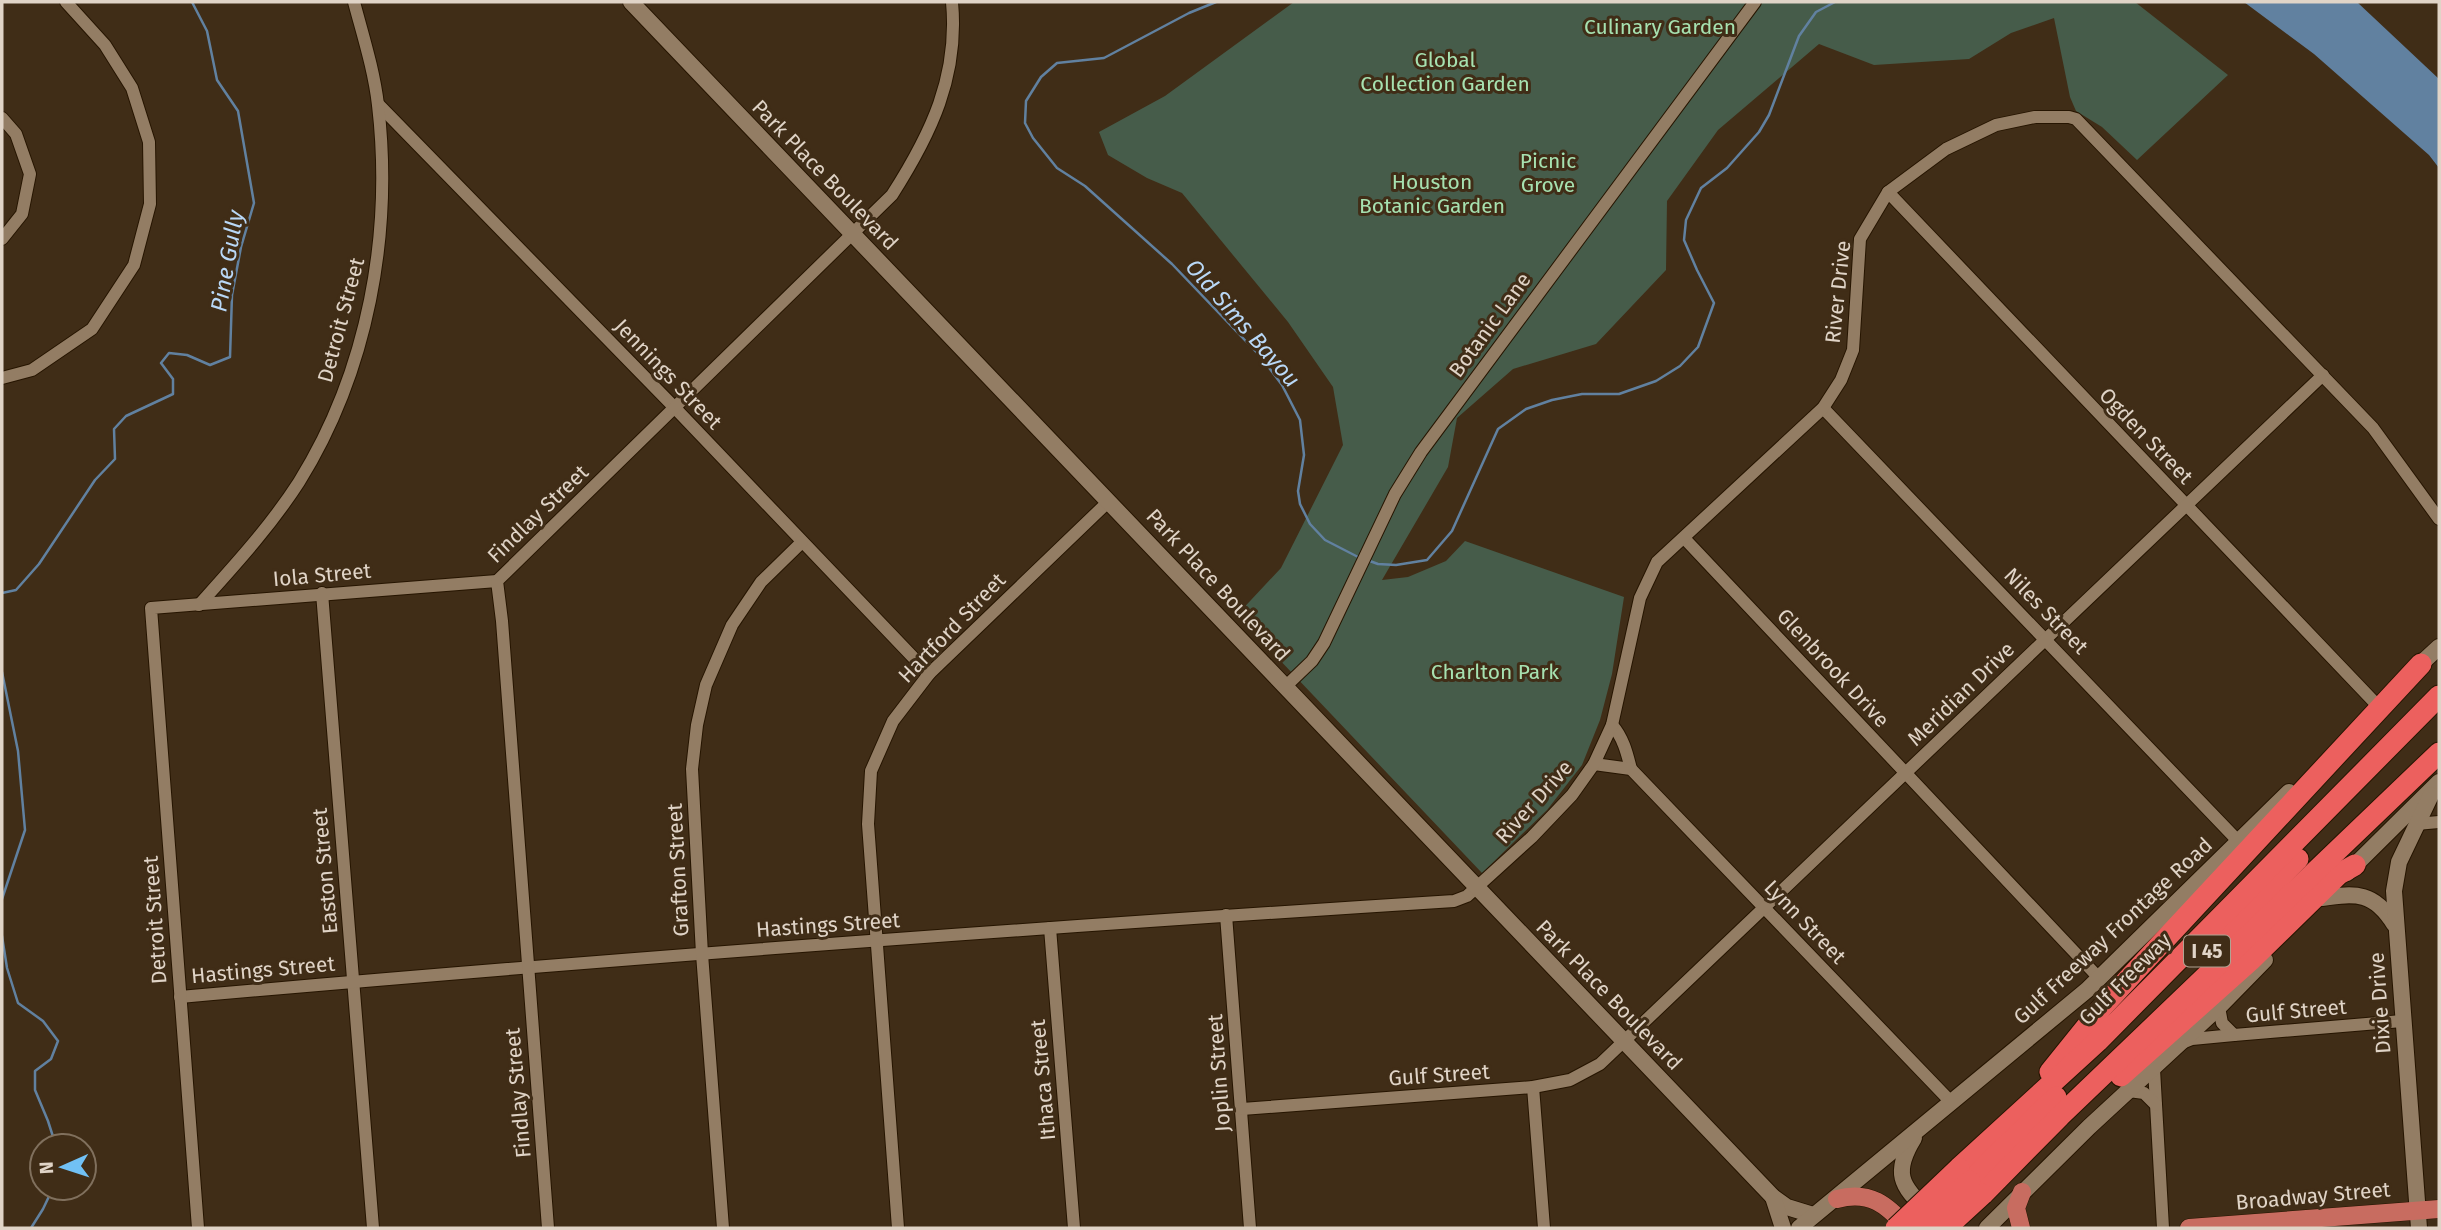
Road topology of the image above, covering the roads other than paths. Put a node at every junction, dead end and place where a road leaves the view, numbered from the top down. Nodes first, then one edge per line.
1 (66, 2) edge
2 (354, 2) edge
3 (631, 2) edge
4 (952, 2) edge
5 (1755, 2) edge
6 (378, 104) junction
7 (2, 118) edge
8 (1888, 192) junction
9 (853, 235) junction
10 (2, 239) edge
11 (2323, 375) junction
12 (2, 378) edge
13 (675, 408) junction
14 (1823, 408) junction
15 (1109, 500) junction
16 (2185, 505) junction
17 (2439, 519) edge
18 (1684, 538) junction
19 (802, 542) junction
20 (496, 580) junction
21 (322, 593) junction
22 (199, 605) junction
23 (151, 608) joint
24 (2046, 639) junction
25 (2439, 647) edge
26 (2421, 664) junction
27 (929, 674) junction
28 (1285, 687) junction
29 (2439, 696) edge
30 (2377, 705) junction
31 (2439, 716) edge
32 (1612, 725) junction
33 (2439, 753) edge
34 (1594, 764) junction
35 (1631, 769) junction
36 (1906, 772) junction
37 (2438, 783) edge
38 (2439, 807) edge
39 (2439, 822) edge
40 (2416, 824) junction
41 (2239, 842) junction
42 (2355, 865) junction
43 (1476, 888) junction
44 (2322, 898) junction
45 (1764, 907) junction
46 (1226, 915) junction
47 (2396, 927) junction
48 (1051, 928) junction
49 (876, 940) junction
50 (702, 954) junction
51 (527, 966) junction
52 (2098, 976) junction
53 (353, 981) junction
54 (180, 997) junction
55 (2219, 1007) junction
56 (2402, 1021) junction
57 (2234, 1035) junction
58 (1625, 1041) junction
59 (2182, 1043) junction
60 (2154, 1069) junction
61 (1533, 1087) junction
62 (2129, 1091) junction
63 (1951, 1102) junction
64 (2156, 1105) junction
65 (1242, 1110) junction
66 (2022, 1110) junction
67 (2060, 1116) junction
68 (1918, 1130) junction
69 (1971, 1181) junction
70 (2022, 1192) junction
71 (1773, 1197) junction
72 (1837, 1199) junction
73 (2439, 1209) edge
74 (1813, 1215) junction
75 (2419, 1219) edge
76 (1991, 1224) edge
77 (198, 1228) edge
78 (373, 1228) edge
79 (548, 1228) edge
80 (723, 1228) edge
81 (898, 1228) edge
82 (1074, 1228) edge
83 (1250, 1228) edge
84 (1544, 1228) edge
85 (1783, 1228) edge
86 (1799, 1228) edge
87 (1896, 1228) edge
88 (1908, 1228) edge
89 (1921, 1228) edge
90 (1947, 1228) edge
91 (1978, 1228) edge
92 (2021, 1228) edge
93 (2163, 1228) edge
94 (2189, 1228) edge

1 - 12 street
2 - 6 street, Detroit Street
3 - 9 street, Park Place Boulevard
4 - 9 street, Findlay Street
5 - 28 street, Botanic Lane
6 - 13 street, Jennings Street
6 - 22 street, Detroit Street
7 - 10 street
8 - 11 street, River Drive
8 - 14 street, River Drive
8 - 16 street, Ogden Street
9 - 13 street, Findlay Street
9 - 15 street, Park Place Boulevard
11 - 16 street, Meridian Drive
11 - 17 street, River Drive
13 - 19 street, Jennings Street
13 - 20 street, Findlay Street
14 - 18 street, River Drive
14 - 24 street, Niles Street
15 - 27 street, Hartford Street
15 - 28 street, Park Place Boulevard
16 - 24 street, Meridian Drive
16 - 30 street, Ogden Street
18 - 32 street, River Drive
18 - 36 street, Glenbrook Drive
19 - 27 street, Jennings Street
19 - 50 street, Grafton Street
20 - 21 street, Iola Street
20 - 51 street, Findlay Street
21 - 22 street, Iola Street
21 - 53 street, Easton Street
22 - 23 street, Iola Street
23 - 54 street, Detroit Street
24 - 36 street, Meridian Drive
24 - 41 street, Niles Street
25 - 26 street, Gulf Freeway Frontage Road
26 - 30 street, Gulf Freeway Frontage Road
26 - 66 highway
27 - 49 street, Hartford Street
28 - 43 street, Park Place Boulevard
29 - 66 highway, Gulf Freeway / I 45
30 - 41 street, Gulf Freeway Frontage Road
31 - 69 highway, Gulf Freeway / I 45
32 - 34 street, River Drive
32 - 35 street, Lynn Street
33 - 67 highway, Gulf Freeway / I 45
34 - 35 street
34 - 43 street, River Drive
35 - 45 street, Lynn Street
36 - 45 street, Meridian Drive
36 - 52 street, Glenbrook Drive
37 - 38 street
37 - 40 street, Dixie Drive
37 - 42 street
39 - 40 street
40 - 47 street, Dixie Drive
41 - 52 street, Gulf Freeway Frontage Road
42 - 44 street
42 - 67 highway
43 - 46 street, Hastings Street
43 - 58 street, Park Place Boulevard
44 - 47 street
44 - 55 street
45 - 58 street, Meridian Drive
45 - 63 street, Lynn Street
46 - 48 street, Hastings Street
46 - 65 street, Joplin Street
47 - 56 street, Dixie Drive
48 - 49 street, Hastings Street
48 - 82 street, Ithaca Street
49 - 50 street, Hastings Street
49 - 81 street, Hartford Street
50 - 51 street, Hastings Street
50 - 80 street, Grafton Street
51 - 53 street, Hastings Street
51 - 79 street, Findlay Street
52 - 63 street, Gulf Freeway Frontage Road
53 - 54 street, Hastings Street
53 - 78 street, Easton Street
54 - 77 street, Detroit Street
55 - 57 street, Gulf Street
55 - 59 street
56 - 57 street, Gulf Street
56 - 75 street, Dixie Drive
57 - 59 street, Gulf Street
58 - 61 street, Gulf Street
58 - 71 street, Park Place Boulevard
59 - 60 street
60 - 62 street
60 - 64 street
61 - 65 street, Gulf Street
61 - 84 street
62 - 64 street
62 - 70 street
63 - 68 street, Gulf Freeway Frontage Road
64 - 93 street
65 - 83 street, Joplin Street
66 - 69 highway, Gulf Freeway / I 45
67 - 69 highway, Gulf Freeway / I 45
68 - 72 street, Gulf Freeway Frontage Road
68 - 90 street
69 - 87 highway, Gulf Freeway / I 45, bridge
69 - 89 highway, Gulf Freeway / I 45, bridge
69 - 90 highway, Gulf Freeway / I 45, bridge
70 - 76 street
70 - 92 main road
71 - 74 street, Park Place Boulevard
71 - 85 street, Park Place Boulevard
72 - 74 street, Gulf Freeway Frontage Road
72 - 88 main road
73 - 75 main road, Broadway Street
74 - 86 street, Gulf Freeway Frontage Road
75 - 94 main road, Broadway Street
76 - 91 street

